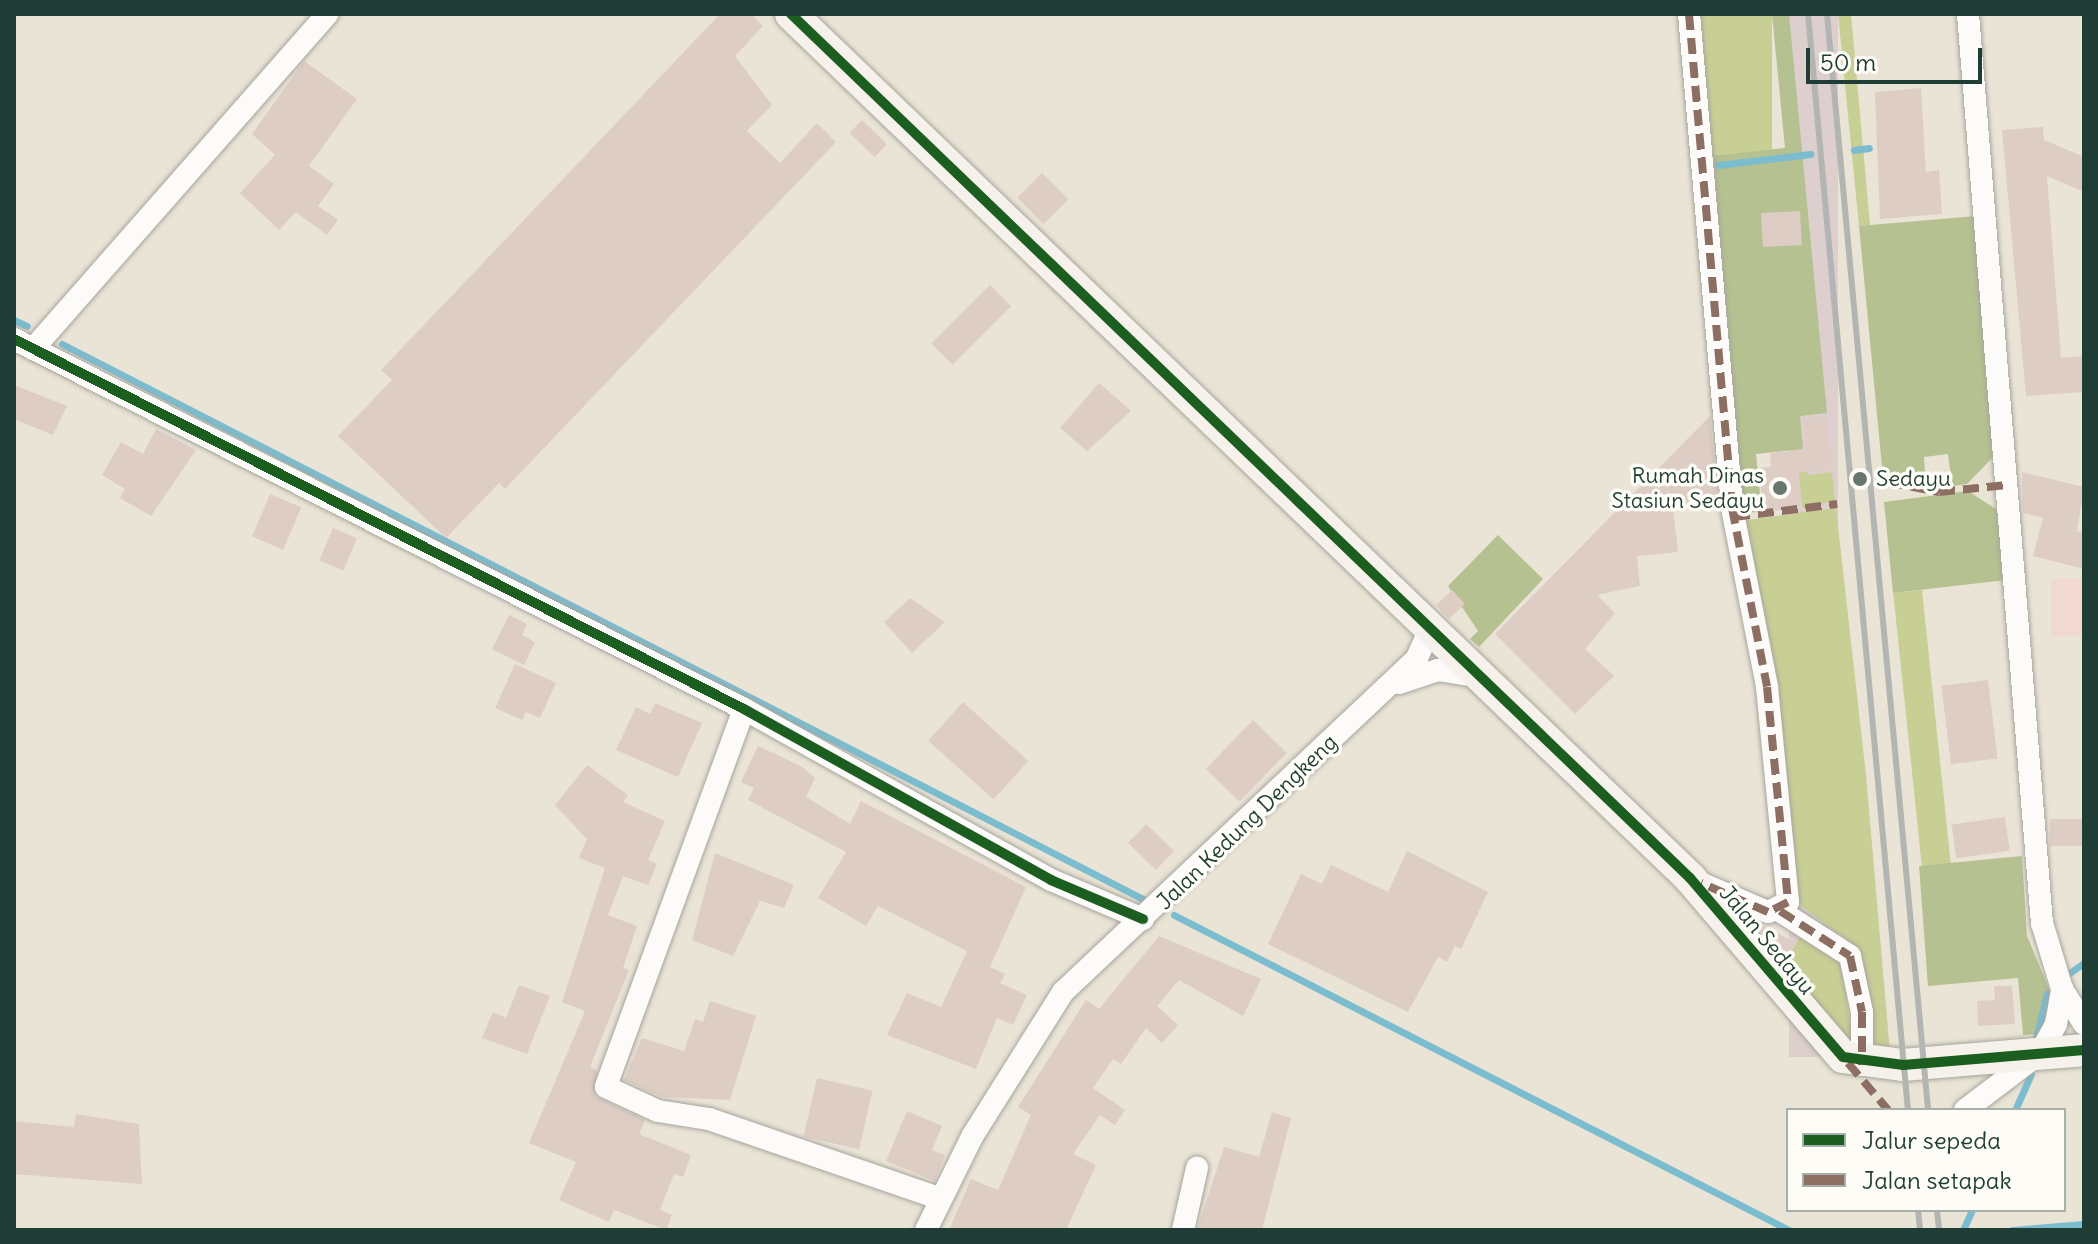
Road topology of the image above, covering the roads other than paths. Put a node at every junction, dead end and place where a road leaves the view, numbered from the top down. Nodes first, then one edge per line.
1 (327, 14) edge
2 (791, 14) edge
3 (1689, 14) edge
4 (1968, 14) edge
5 (23, 344) edge
6 (1425, 619) junction
7 (1485, 679) junction
8 (1384, 691) junction
9 (744, 709) junction
10 (1690, 878) junction
11 (1780, 911) junction
12 (1143, 919) junction
13 (2062, 989) junction
14 (2084, 1024) edge
15 (2084, 1050) edge
16 (2040, 1053) junction
17 (1862, 1065) junction
18 (1968, 1108) edge
19 (1197, 1168) dead end
20 (941, 1199) junction
21 (926, 1230) edge
22 (1183, 1230) edge

1 - 5 street
2 - 6 street, Jalan Sedayu
3 - 11 street
4 - 13 street
5 - 9 street
6 - 7 street, Jalan Sedayu
6 - 8 street, Jalan Kedung Dengkeng
7 - 8 street
7 - 10 street, Jalan Sedayu
8 - 12 street, Jalan Kedung Dengkeng
9 - 12 street
9 - 20 street
10 - 11 street
10 - 17 street, Jalan Sedayu
11 - 17 street
12 - 20 street, Jalan Kedung Dengkeng
13 - 14 street
13 - 16 street
15 - 16 street
16 - 17 street
16 - 18 street
19 - 22 street
20 - 21 street, Jalan Kedung Dengkeng

